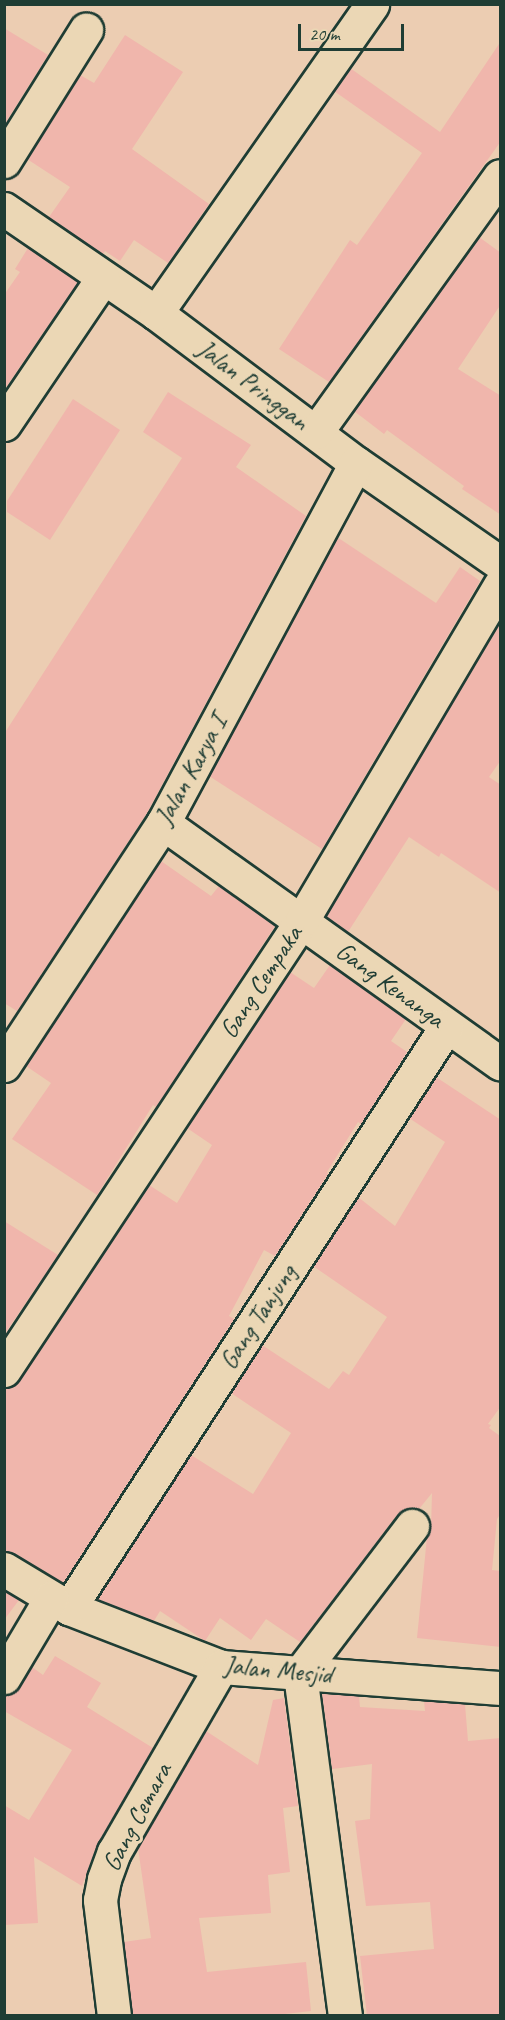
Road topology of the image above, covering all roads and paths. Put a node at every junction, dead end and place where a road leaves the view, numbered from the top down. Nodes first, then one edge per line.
1 (372, 4) edge
2 (86, 30) dead end
3 (4, 161) edge
4 (501, 176) edge
5 (4, 209) edge
6 (104, 278) junction
7 (156, 313) junction
8 (4, 424) edge
9 (316, 432) junction
10 (356, 463) junction
11 (500, 567) edge
12 (163, 823) junction
13 (302, 920) junction
14 (446, 1026) junction
15 (501, 1063) edge
16 (4, 1065) edge
17 (4, 1370) edge
18 (412, 1526) dead end
19 (4, 1569) edge
20 (60, 1603) junction
21 (221, 1667) junction
22 (300, 1673) junction
23 (4, 1677) edge
24 (501, 1688) edge
25 (114, 2016) edge
26 (345, 2016) edge

1 - 7 street
2 - 3 street
4 - 9 street
5 - 6 street, Jalan Pringgan
6 - 7 street, Jalan Pringgan
6 - 8 street
7 - 9 street, Jalan Pringgan
9 - 10 street, Jalan Pringgan
10 - 11 street, Jalan Pringgan
10 - 12 street, Jalan Karya I
11 - 13 street, Gang Cempaka
12 - 13 street, Gang Kenanga
12 - 16 street, Jalan Karya I
13 - 14 street, Gang Kenanga
13 - 17 street, Gang Cempaka
14 - 15 street, Gang Kenanga
14 - 20 street, Gang Tanjung
18 - 22 street
19 - 20 street, Jalan Mesjid
20 - 21 street, Jalan Mesjid
20 - 23 street, Gang Tanjung
21 - 22 street, Jalan Mesjid
21 - 25 street, Gang Cemara
22 - 24 street, Jalan Mesjid
22 - 26 street

